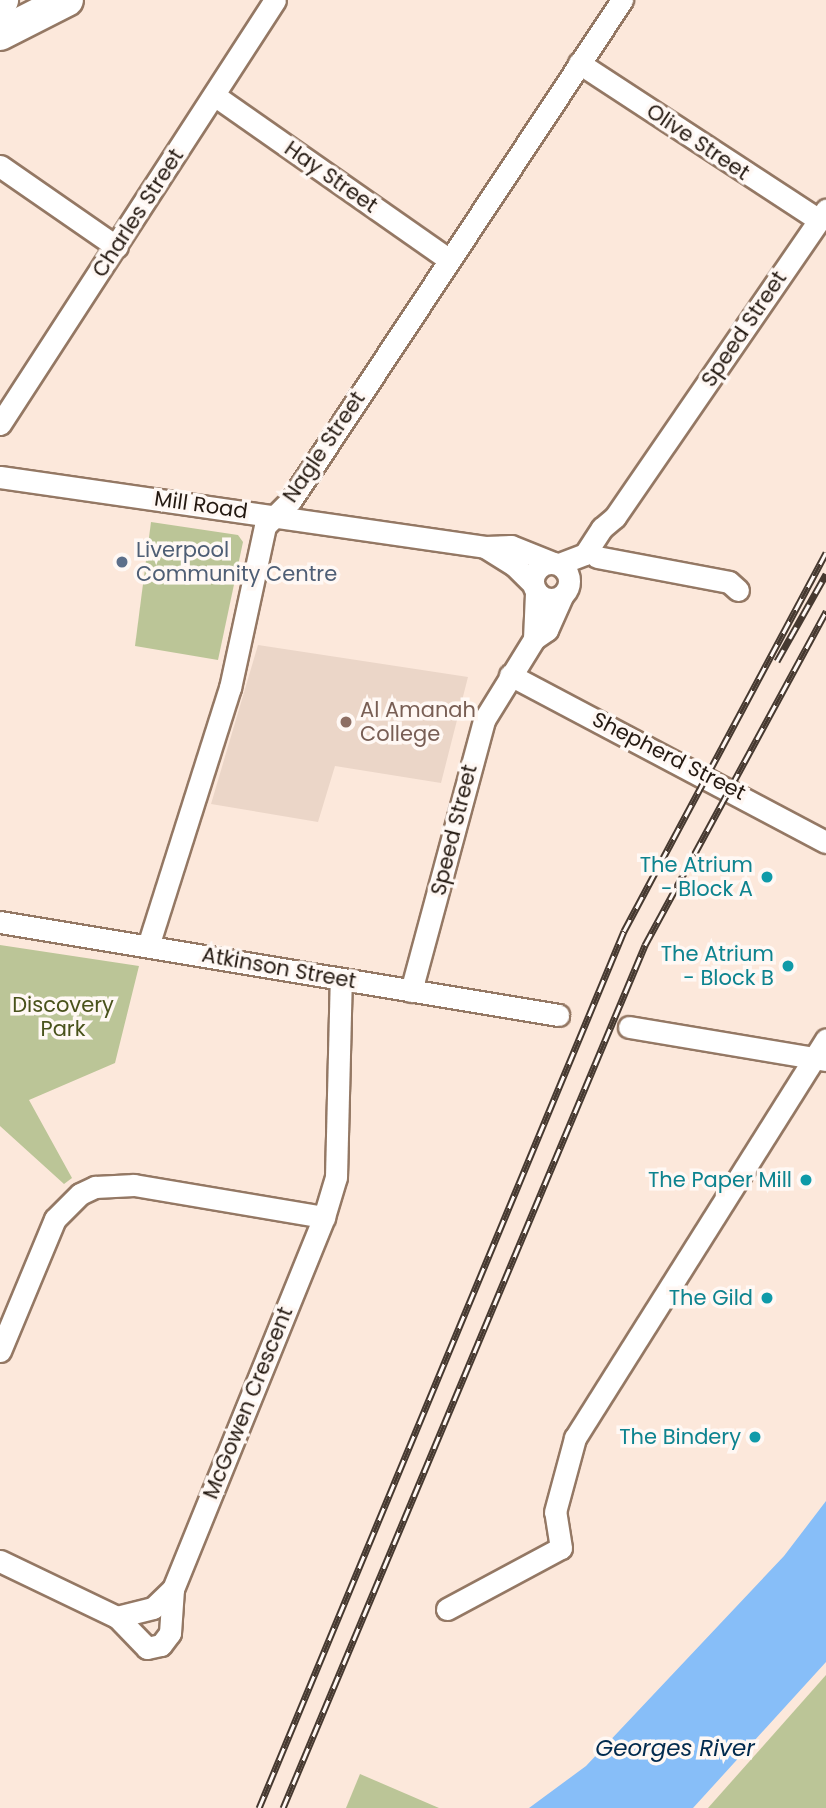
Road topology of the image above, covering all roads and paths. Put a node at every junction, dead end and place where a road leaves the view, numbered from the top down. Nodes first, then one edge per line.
1 (40, 0) edge
2 (67, 0) edge
3 (275, 0) edge
4 (622, 0) edge
5 (0, 33) edge
6 (579, 63) junction
7 (214, 95) junction
8 (0, 166) edge
9 (822, 215) edge
10 (117, 247) junction
11 (448, 259) junction
12 (0, 424) edge
13 (0, 477) edge
14 (276, 515) junction
15 (615, 517) junction
16 (485, 547) junction
17 (597, 557) junction
18 (556, 563) junction
19 (534, 588) junction
20 (738, 590) dead end
21 (565, 592) junction
22 (534, 639) junction
23 (510, 675) junction
24 (826, 842) edge
25 (0, 922) edge
26 (148, 947) junction
27 (341, 979) junction
28 (411, 991) junction
29 (558, 1015) dead end
30 (629, 1027) dead end
31 (823, 1053) edge
32 (324, 1217) junction
33 (0, 1351) edge
34 (0, 1560) edge
35 (173, 1588) junction
36 (447, 1609) dead end
37 (117, 1617) junction

1 - 5 highway
2 - 5 highway
3 - 7 street, Charles Street
4 - 6 street, Nagle Street
6 - 9 street, Olive Street
6 - 11 street, Nagle Street
7 - 10 street, Charles Street
7 - 11 street, Hay Street
8 - 10 street
9 - 15 street, Speed Street
10 - 12 street, Charles Street
11 - 14 street, Nagle Street
13 - 14 street, Mill Road
14 - 16 street, Mill Road
14 - 26 street, Nagle Street
15 - 17 street, Speed Street
15 - 18 street, Speed Street
16 - 18 street, Mill Road
16 - 19 street, Mill Road
17 - 20 street
17 - 21 street, Speed Street
18 - 19 street, Speed Street
18 - 21 street
19 - 21 street
19 - 22 street
21 - 22 street, Speed Street
22 - 23 street, Speed Street
23 - 24 street, Shepherd Street
23 - 28 street, Speed Street
25 - 26 street, Atkinson Street
26 - 27 street, Atkinson Street
27 - 28 street, Atkinson Street
27 - 32 street, McGowen Crescent
28 - 29 street, Atkinson Street
30 - 31 street
31 - 36 street
32 - 33 street
32 - 35 street, McGowen Crescent
34 - 37 street, McGowen Crescent
35 - 37 street, McGowen Crescent
35 - 37 street, McGowen Crescent

